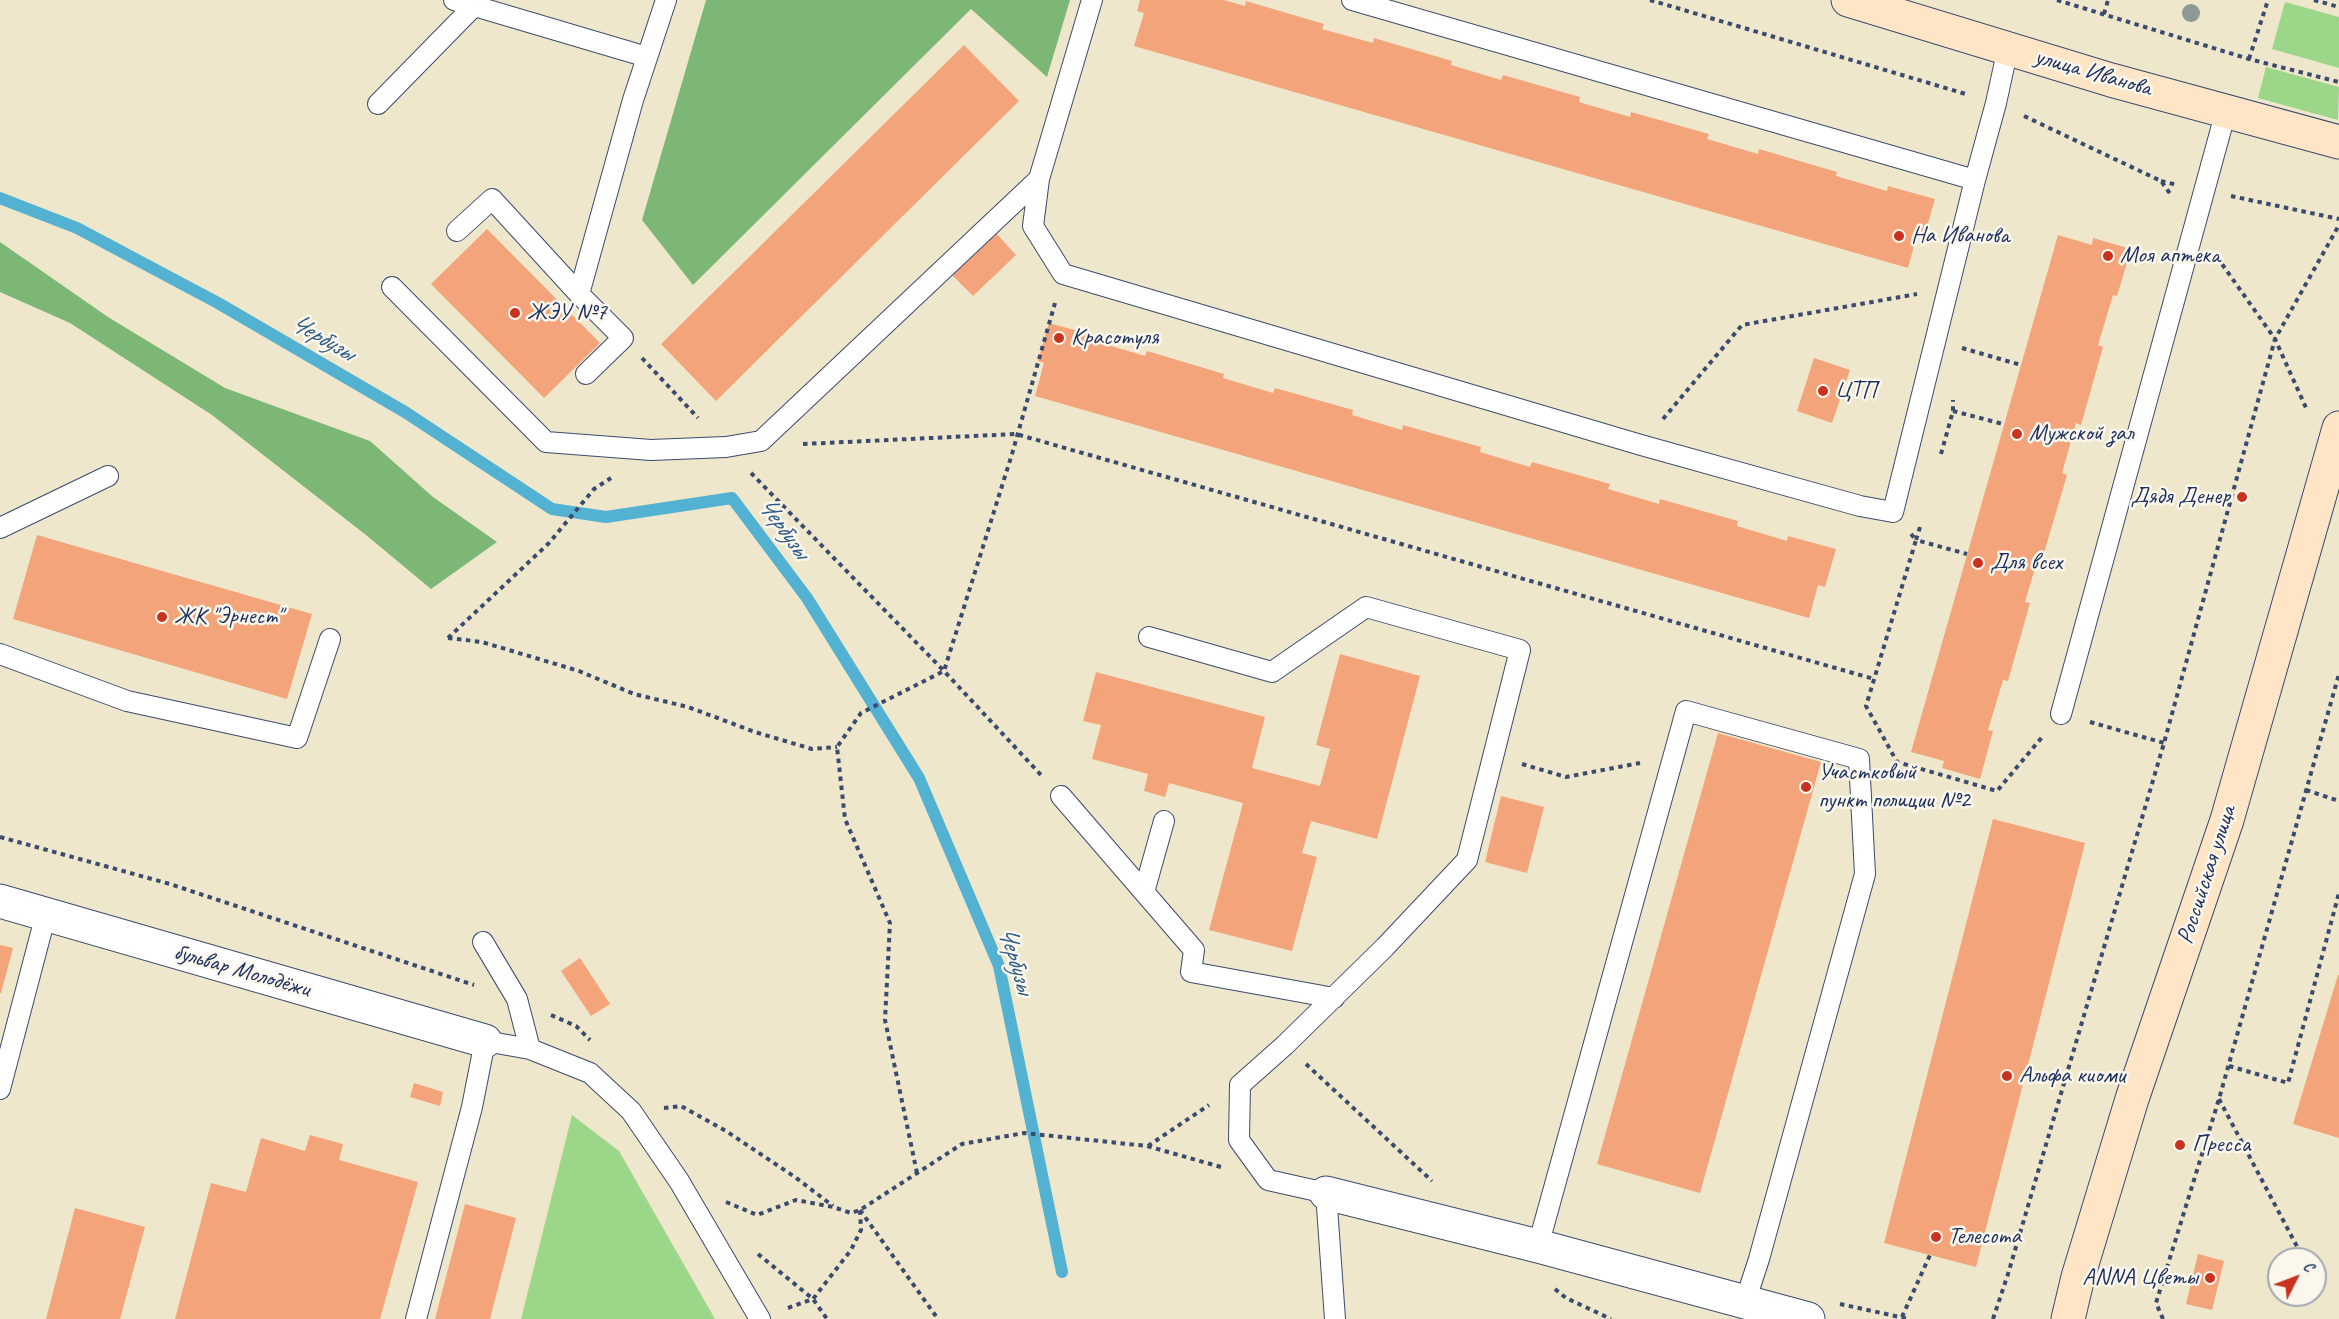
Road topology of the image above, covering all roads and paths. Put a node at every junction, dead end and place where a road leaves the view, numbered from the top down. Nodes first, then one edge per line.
1 (454, 0) edge
2 (666, 0) edge
3 (1092, 0) edge
4 (1352, 0) edge
5 (1650, 0) edge
6 (1848, 0) edge
7 (2057, 0) edge
8 (2108, 0) edge
9 (2268, 0) edge
10 (2314, 0) edge
11 (474, 6) junction
12 (2339, 7) edge
13 (2104, 14) junction
14 (2008, 48) junction
15 (647, 57) junction
16 (2249, 59) junction
17 (2339, 82) edge
18 (1996, 103) junction
19 (378, 104) dead end
20 (2226, 111) junction
21 (2339, 142) edge
22 (1039, 179) junction
23 (1975, 180) junction
24 (2161, 181) junction
25 (2205, 191) junction
26 (2339, 219) edge
27 (2339, 225) edge
28 (2196, 228) junction
29 (457, 231) dead end
30 (1064, 273) junction
31 (392, 287) dead end
32 (1948, 289) junction
33 (579, 294) junction
34 (623, 338) junction
35 (2275, 339) junction
36 (1952, 345) dead end
37 (2021, 365) dead end
38 (586, 374) dead end
39 (1953, 411) dead end
40 (2003, 424) dead end
41 (2339, 428) edge
42 (1016, 434) junction
43 (796, 444) dead end
44 (1641, 445) junction
45 (726, 447) junction
46 (2330, 460) junction
47 (108, 476) dead end
48 (594, 489) dead end
49 (1893, 512) junction
50 (0, 528) edge
51 (1916, 540) junction
52 (1967, 554) dead end
53 (1149, 637) dead end
54 (330, 639) dead end
55 (0, 654) edge
56 (944, 670) junction
57 (2339, 674) edge
58 (1874, 679) junction
59 (2061, 714) junction
60 (2164, 743) junction
61 (837, 747) junction
62 (1494, 756) junction
63 (1673, 756) junction
64 (2306, 790) junction
65 (1061, 796) joint
66 (2339, 801) edge
67 (1164, 821) dead end
68 (1144, 892) junction
69 (2339, 893) edge
70 (0, 901) edge
71 (46, 914) junction
72 (483, 942) dead end
73 (1334, 998) junction
74 (485, 1041) junction
75 (1285, 1044) junction
76 (530, 1049) junction
77 (2229, 1066) junction
78 (1240, 1085) junction
79 (0, 1089) edge
80 (2219, 1099) junction
81 (631, 1111) junction
82 (1147, 1146) junction
83 (918, 1173) junction
84 (1268, 1180) junction
85 (1438, 1187) dead end
86 (1326, 1193) junction
87 (833, 1207) junction
88 (860, 1210) junction
89 (757, 1215) dead end
90 (1538, 1246) junction
91 (2297, 1247) edge
92 (1930, 1255) dead end
93 (1549, 1284) dead end
94 (1745, 1302) junction
95 (1902, 1317) dead end
96 (416, 1319) edge
97 (760, 1319) edge
98 (938, 1319) edge
99 (1335, 1319) edge
100 (1611, 1319) edge
101 (1808, 1319) edge
102 (1993, 1319) edge
103 (2068, 1319) edge
104 (2163, 1319) edge

1 - 11 lane
2 - 15 lane
3 - 22 lane
4 - 23 lane
5 - 18 path
6 - 14 main road, улица Иванова
7 - 13 path
8 - 13 path
9 - 16 path
10 - 12 path
11 - 15 lane
11 - 19 lane
13 - 16 path
14 - 18 lane
14 - 20 main road, улица Иванова
15 - 33 lane
16 - 17 path
18 - 23 lane
18 - 24 path
20 - 21 main road, улица Иванова
20 - 25 lane
22 - 30 lane
22 - 45 lane
23 - 32 lane
24 - 25 path
24 - 28 path
25 - 26 path
25 - 28 lane
27 - 35 path
28 - 35 path
28 - 59 lane
29 - 33 lane
30 - 42 path
30 - 44 lane
31 - 45 lane
32 - 44 path
32 - 49 lane
33 - 34 lane
34 - 38 lane
34 - 45 path
35 - 46 path
35 - 60 path
36 - 37 path
39 - 40 path
41 - 46 main road, Российская улица
42 - 43 path
42 - 56 path
42 - 58 path
44 - 49 lane
45 - 56 path
46 - 103 main road, Российская улица
47 - 50 lane
48 - 61 path
49 - 51 path
51 - 52 path
51 - 58 path
53 - 62 lane
54 - 55 lane
56 - 61 path
56 - 65 path
57 - 64 path
58 - 59 path
59 - 60 path
60 - 102 path
61 - 83 path
62 - 63 path
62 - 73 lane
63 - 90 lane
63 - 94 lane
64 - 66 path
64 - 77 path
65 - 68 lane
67 - 68 lane
68 - 73 lane
69 - 77 path
70 - 71 street, бульвар Молодёжи
71 - 74 street, бульвар Молодёжи
71 - 79 lane
72 - 76 lane
73 - 75 lane
74 - 76 lane
74 - 96 lane
75 - 78 lane
75 - 85 path
76 - 81 lane
77 - 80 path
78 - 82 path
78 - 84 lane
80 - 91 path
80 - 104 path
81 - 87 path
81 - 97 lane
82 - 83 path
82 - 84 path
83 - 88 path
84 - 86 lane
86 - 90 street
86 - 99 lane
87 - 88 path
87 - 89 path
88 - 97 path
88 - 98 path
90 - 94 street
92 - 95 path
93 - 100 path
94 - 101 street

